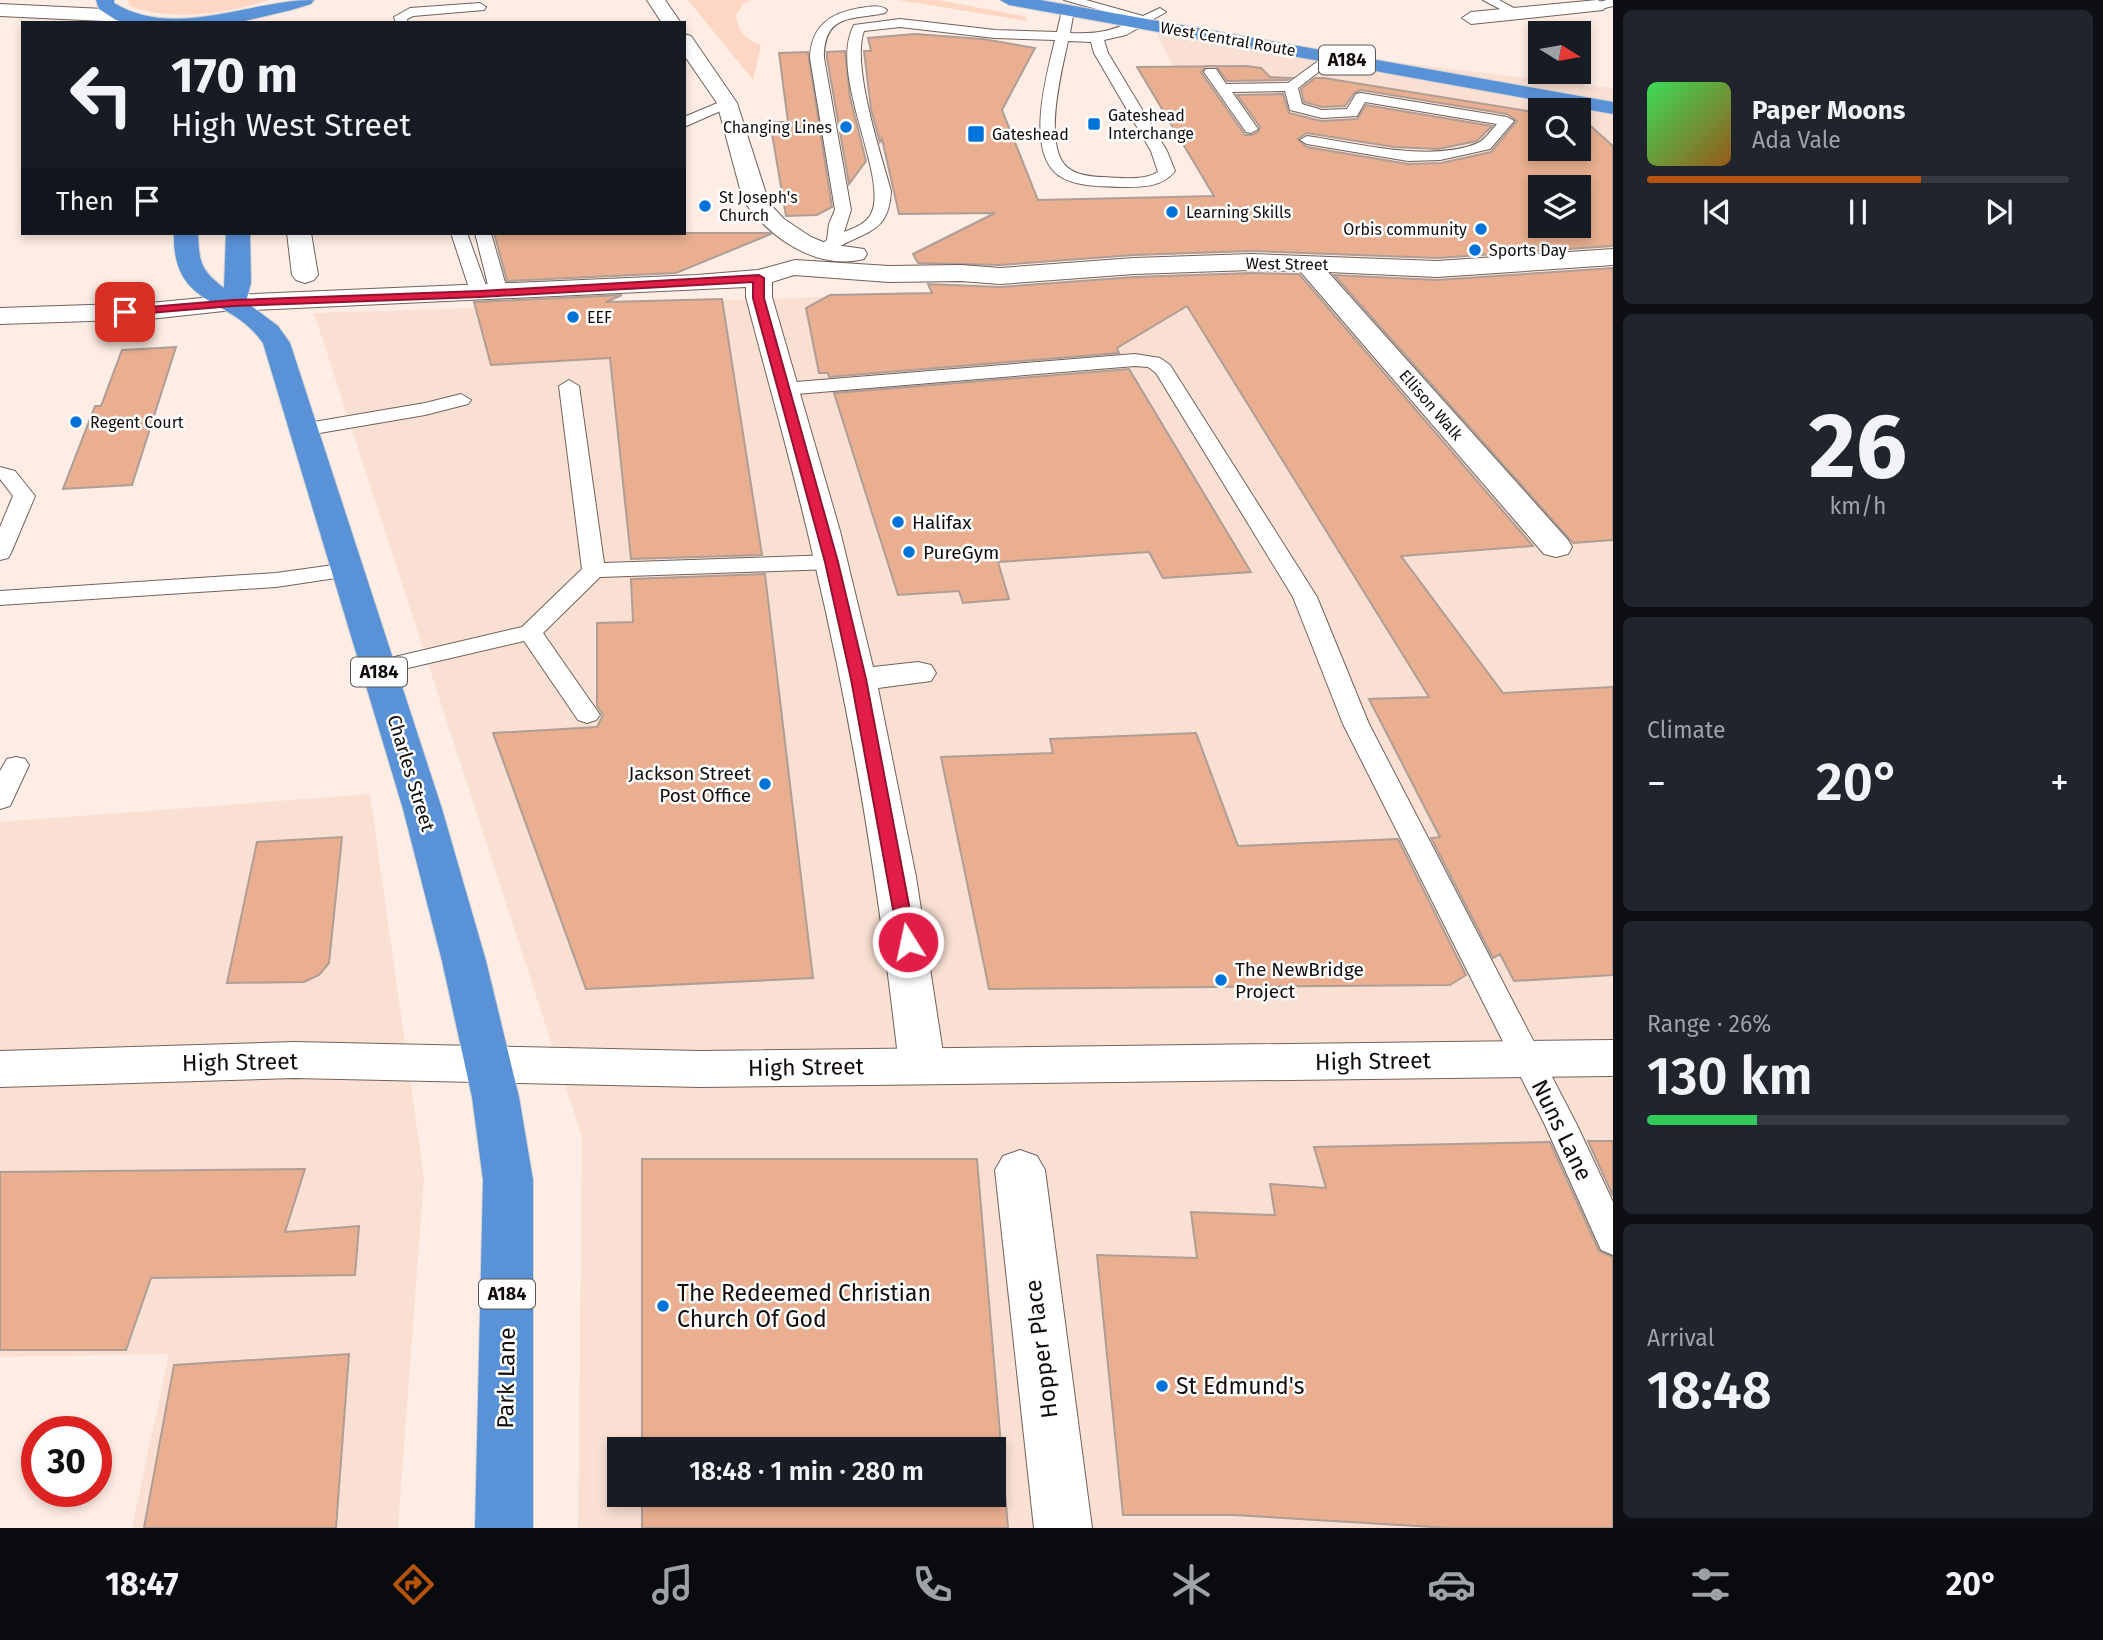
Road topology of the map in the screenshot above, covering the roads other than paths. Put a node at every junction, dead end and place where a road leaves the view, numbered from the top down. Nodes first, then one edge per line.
1 (105, 0) edge
2 (305, 0) edge
3 (656, 0) edge
4 (1009, 0) edge
5 (1094, 0) edge
6 (1489, 0) edge
7 (1599, 2) edge
8 (479, 4) edge
9 (1069, 5) edge
10 (276, 9) junction
11 (0, 10) edge
12 (1160, 12) junction
13 (1517, 13) junction
14 (1471, 18) dead end
15 (134, 19) edge
16 (177, 21) edge
17 (212, 21) edge
18 (250, 21) edge
19 (401, 21) edge
20 (486, 21) edge
21 (671, 21) edge
22 (1139, 23) junction
23 (1038, 35) junction
24 (1063, 38) junction
25 (1097, 38) junction
26 (686, 43) edge
27 (1329, 57) junction
28 (1211, 72) dead end
29 (1291, 86) junction
30 (1222, 88) junction
31 (1613, 96) edge
32 (1556, 97) joint
33 (727, 103) junction
34 (686, 107) edge
35 (1613, 109) edge
36 (686, 122) edge
37 (1251, 130) dead end
38 (1307, 140) dead end
39 (186, 235) edge
40 (237, 235) edge
41 (299, 235) edge
42 (460, 235) edge
43 (483, 235) edge
44 (829, 245) junction
45 (1613, 257) edge
46 (1306, 263) junction
47 (795, 268) junction
48 (961, 273) junction
49 (305, 275) dead end
50 (759, 278) junction
51 (489, 293) junction
52 (0, 302) edge
53 (233, 303) junction
54 (0, 316) edge
55 (569, 386) dead end
56 (784, 389) junction
57 (460, 400) dead end
58 (302, 430) junction
59 (0, 473) edge
60 (1556, 547) dead end
61 (0, 553) edge
62 (832, 562) junction
63 (348, 570) junction
64 (594, 570) junction
65 (0, 598) edge
66 (530, 632) junction
67 (378, 668) junction
68 (918, 673) dead end
69 (858, 679) junction
70 (587, 715) dead end
71 (16, 765) dead end
72 (0, 800) edge
73 (1613, 1058) edge
74 (1527, 1059) junction
75 (489, 1062) junction
76 (922, 1066) junction
77 (0, 1069) edge
78 (1020, 1170) dead end
79 (1613, 1240) edge
80 (504, 1528) edge
81 (1063, 1528) edge

1 - 15 highway
2 - 10 highway
3 - 21 street
4 - 9 highway, West Central Route / A184
5 - 12 highway, West Central Route / A184
6 - 13 lane
7 - 13 street
8 - 19 lane
8 - 20 lane
9 - 22 highway, West Central Route / A184
9 - 24 lane
10 - 17 highway
10 - 18 highway
11 - 15 street
12 - 22 lane
12 - 31 highway, West Central Route / A184
13 - 14 street
15 - 16 highway
22 - 25 lane
22 - 27 highway, West Central Route / A184
23 - 24 lane
23 - 44 lane
23 - 44 lane
24 - 25 lane
24 - 25 lane
26 - 33 street
27 - 29 lane
27 - 32 highway, West Central Route / A184
28 - 30 lane
29 - 30 lane
29 - 38 lane
30 - 37 lane
32 - 35 street
33 - 34 lane
33 - 36 lane
33 - 44 street
39 - 53 highway, A184
40 - 53 highway
41 - 49 street
42 - 51 lane
43 - 51 lane
44 - 47 street
44 - 48 street, West Street
45 - 46 street, West Street
46 - 48 street, West Street
46 - 60 street, Ellison Walk
47 - 48 street, West Street
47 - 50 street
50 - 51 street
50 - 56 street
51 - 53 street
52 - 53 street
53 - 54 street
53 - 58 highway, Charles Street / A184
55 - 64 lane
56 - 62 street
56 - 74 lane, Nuns Lane
57 - 58 lane
58 - 63 highway, Charles Street / A184
59 - 61 lane
62 - 64 lane
62 - 69 street
63 - 65 lane
63 - 67 highway, Charles Street / A184
64 - 66 lane
66 - 67 lane
66 - 70 lane
67 - 75 highway, Charles Street / A184
68 - 69 street
69 - 76 street
71 - 72 lane
73 - 74 street, High Street
74 - 76 street, High Street
74 - 79 lane, Nuns Lane
75 - 76 street, High Street
75 - 77 street, High Street
75 - 80 highway, Park Lane / A184
78 - 81 street, Hopper Place

